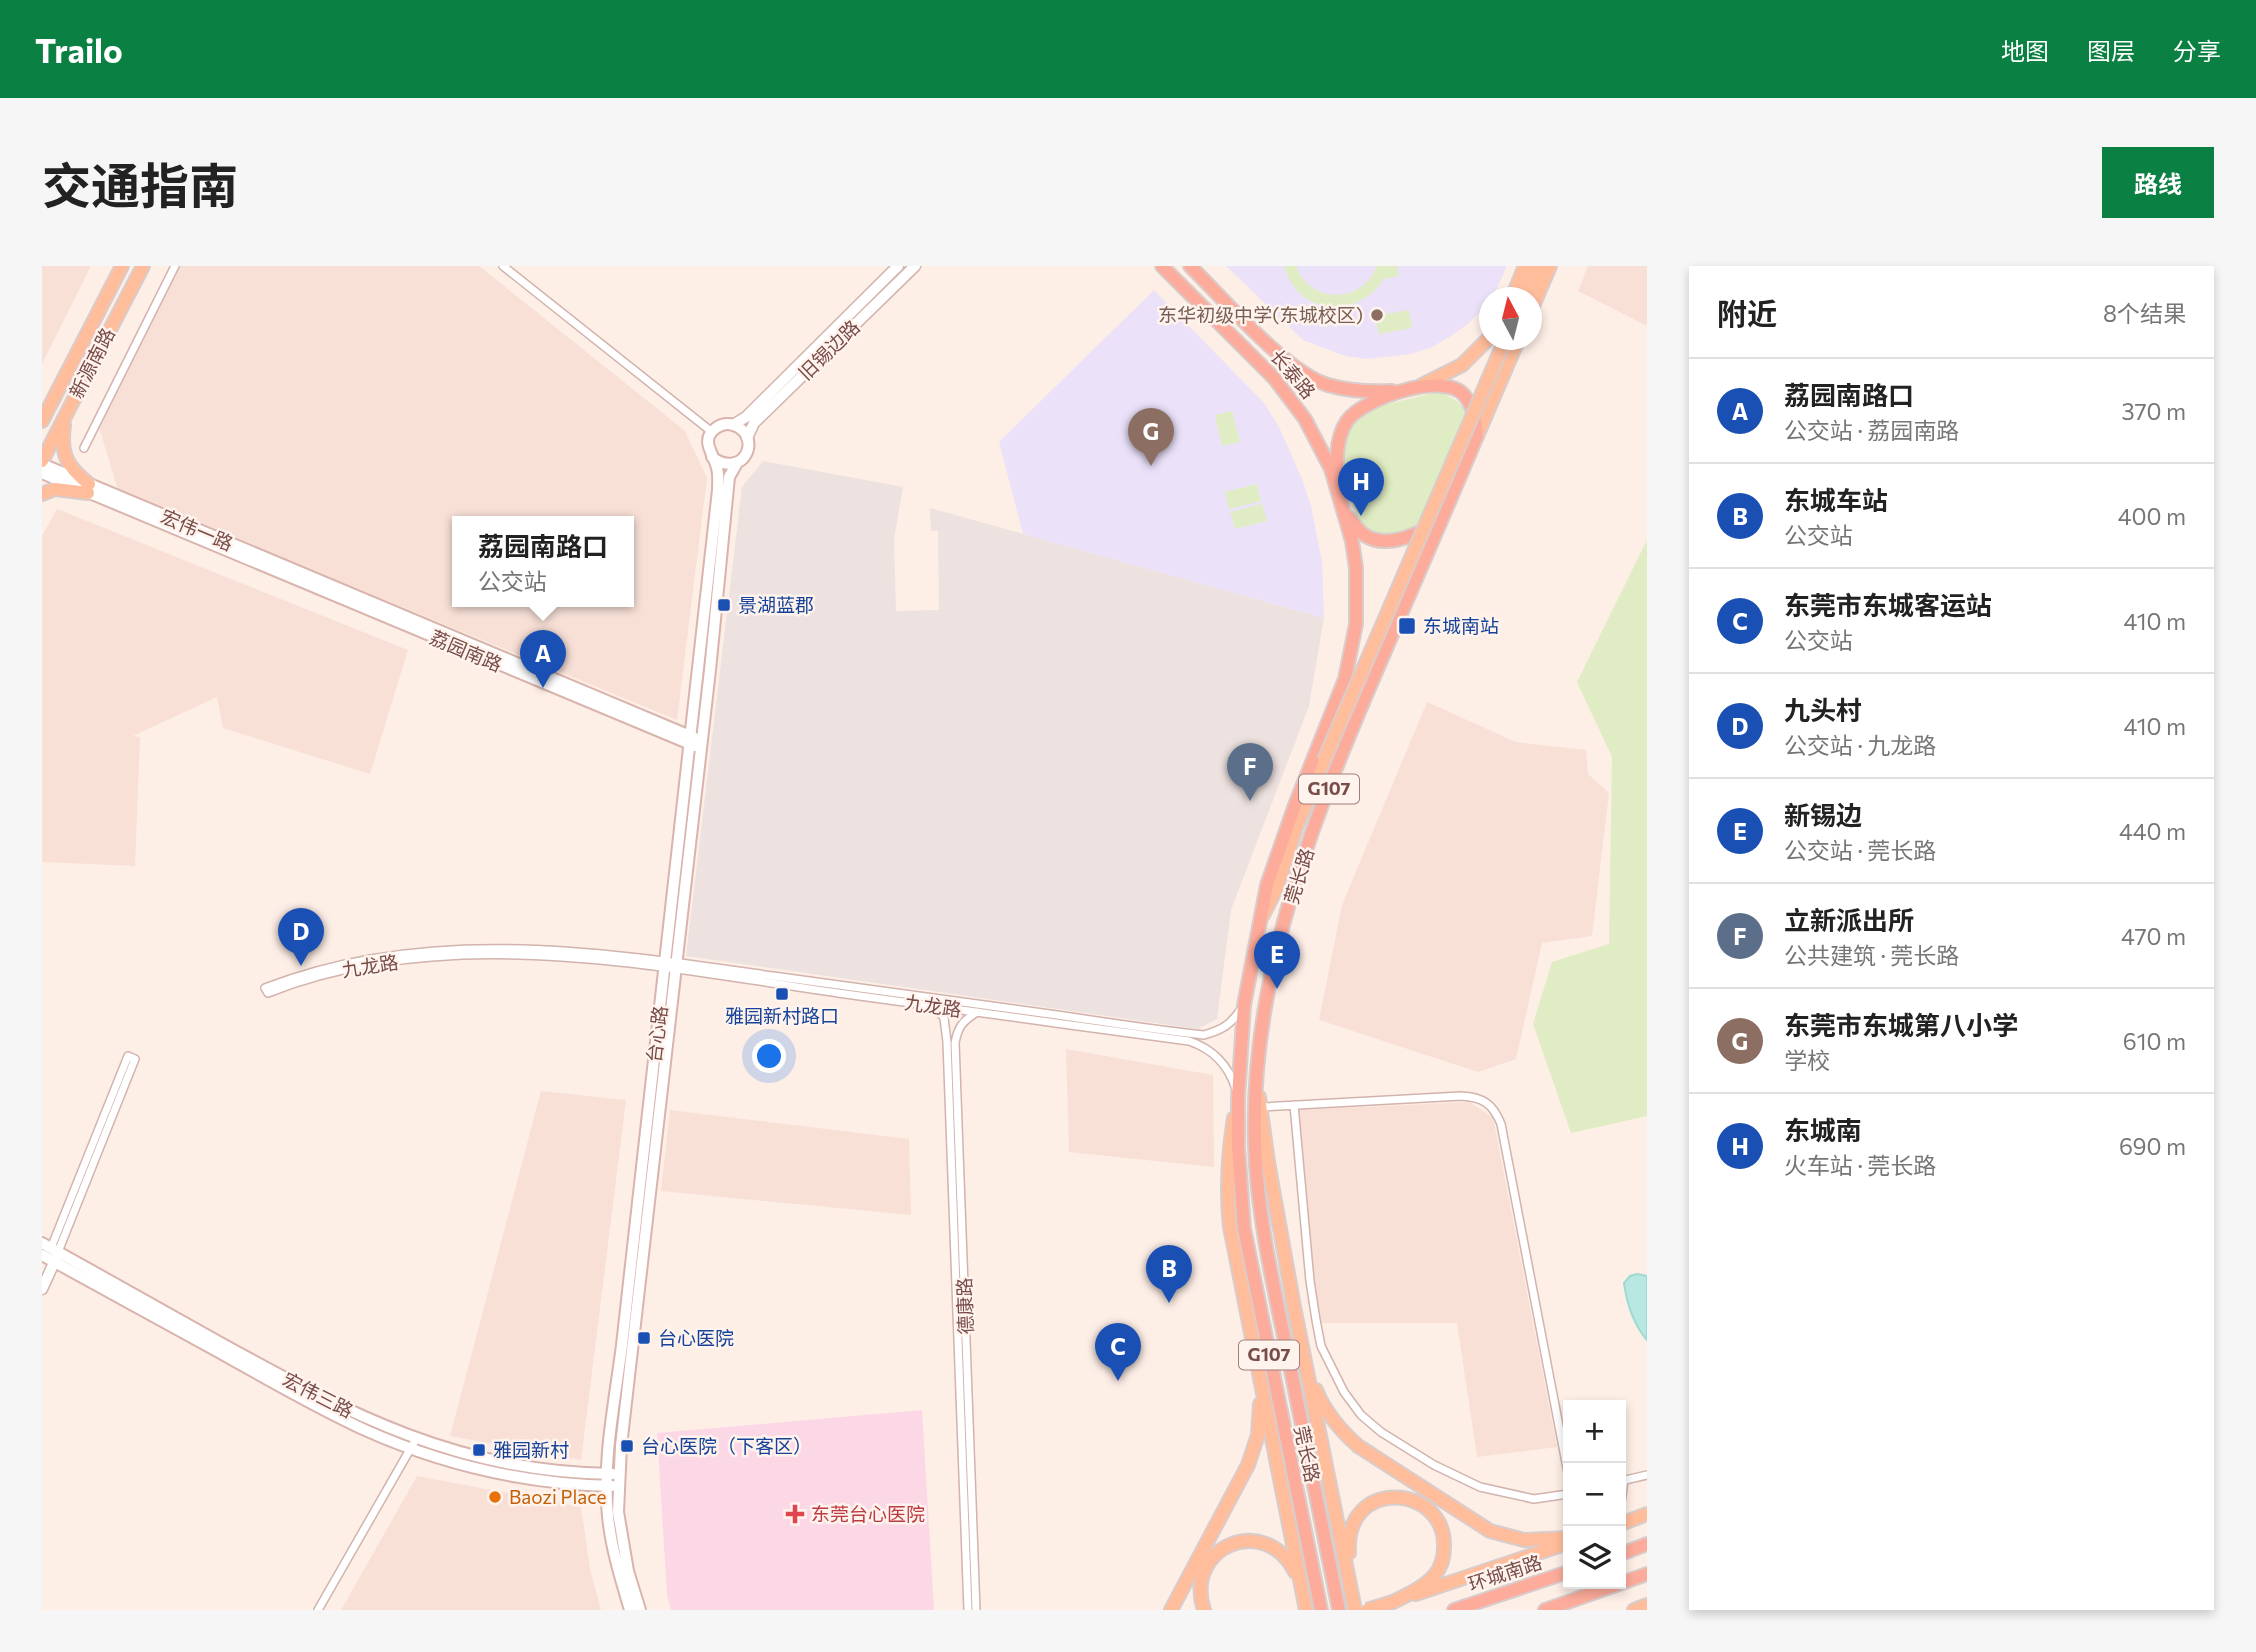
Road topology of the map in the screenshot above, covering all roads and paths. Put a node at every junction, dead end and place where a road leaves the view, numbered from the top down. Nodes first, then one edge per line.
1 (122, 266) edge
2 (143, 266) edge
3 (175, 266) edge
4 (503, 266) edge
5 (898, 266) edge
6 (915, 266) edge
7 (1162, 266) edge
8 (1191, 266) edge
9 (1525, 266) edge
10 (1537, 266) edge
11 (1550, 266) edge
12 (1516, 287) edge
13 (1528, 287) edge
14 (1541, 287) edge
15 (1479, 347) edge
16 (1501, 350) edge
17 (1514, 350) edge
18 (1410, 390) junction
19 (65, 417) junction
20 (43, 418) edge
21 (733, 425) junction
22 (712, 432) junction
23 (1477, 436) junction
24 (747, 438) junction
25 (84, 448) dead end
26 (712, 457) junction
27 (42, 463) edge
28 (737, 463) junction
29 (42, 473) edge
30 (89, 488) junction
31 (42, 494) edge
32 (1339, 495) junction
33 (1445, 512) junction
34 (1345, 514) junction
35 (351, 599) joint
36 (695, 743) junction
37 (1258, 926) junction
38 (671, 965) junction
39 (1244, 1005) junction
40 (934, 1006) junction
41 (977, 1012) junction
42 (132, 1058) dead end
43 (1256, 1080) junction
44 (1238, 1097) junction
45 (1294, 1105) junction
46 (1261, 1107) junction
47 (48, 1255) edge
48 (42, 1289) edge
49 (1307, 1367) junction
50 (1260, 1379) junction
51 (413, 1443) junction
52 (1566, 1463) edge
53 (1647, 1475) edge
54 (613, 1480) junction
55 (1626, 1480) edge
56 (1563, 1495) edge
57 (1647, 1514) edge
58 (1626, 1522) edge
59 (1563, 1541) edge
60 (1563, 1543) edge
61 (1647, 1544) edge
62 (1626, 1552) edge
63 (1563, 1574) edge
64 (1647, 1574) edge
65 (1351, 1589) junction
66 (1393, 1602) junction
67 (1305, 1605) edge
68 (1647, 1605) edge
69 (318, 1610) edge
70 (630, 1610) edge
71 (640, 1610) edge
72 (968, 1610) edge
73 (976, 1610) edge
74 (1171, 1610) edge
75 (1203, 1610) edge
76 (1321, 1610) edge
77 (1339, 1610) edge
78 (1355, 1610) edge
79 (1367, 1610) edge
80 (1454, 1610) edge
81 (1545, 1610) edge
82 (1634, 1610) edge

1 - 20 main road, 新源南路
2 - 19 main road, 新源南路
3 - 25 street
4 - 22 street
5 - 21 street, 旧锡边路
6 - 24 street, 旧锡边路
7 - 32 highway, 长泰路 / G107
8 - 18 highway, 长泰路
9 - 12 main road
10 - 13 main road
11 - 14 main road
15 - 18 main road
16 - 37 main road, 莞长路, bridge
17 - 23 main road, 莞长路
18 - 23 highway
18 - 32 highway
19 - 27 main road, 新源南路
19 - 30 main road
21 - 22 main road
21 - 24 main road
22 - 26 main road
23 - 33 highway, 莞长路 / G107
24 - 28 main road
26 - 28 main road
26 - 36 main road, 台心路
27 - 30 main road, 宏伟一路
28 - 36 main road, 台心路
29 - 30 main road, 宏伟一路
30 - 31 main road
30 - 35 main road, 宏伟一路
32 - 34 highway, 莞长路 / G107
33 - 34 highway
33 - 43 highway, 莞长路 / G107
34 - 37 highway, 莞长路 / G107
35 - 36 main road, 荔园南路
36 - 38 main road, 台心路
37 - 39 highway, 莞长路 / G107
38 - 38 street, 九龙路
38 - 39 street, 九龙路
38 - 40 street, 九龙路
38 - 54 main road, 台心路
39 - 44 highway, 莞长路 / G107
40 - 41 street, 九龙路
40 - 72 street, 德康路
41 - 44 street, 九龙路
41 - 73 street, 德康路
42 - 47 street
43 - 46 main road
43 - 77 highway, 莞长路 / G107
44 - 50 main road
44 - 76 highway, 莞长路 / G107
45 - 46 street
45 - 52 street
45 - 56 street
46 - 49 main road
47 - 48 street
47 - 51 main road, 宏伟三路
49 - 59 main road
49 - 65 main road
50 - 67 main road
50 - 74 main road
51 - 54 main road, 宏伟三路
51 - 69 street
53 - 55 street
54 - 70 main road, 台心路
54 - 71 main road, 台心路
57 - 58 main road
60 - 66 main road
61 - 62 highway
63 - 80 highway, 环城南路
64 - 81 highway
65 - 66 main road
65 - 78 main road
66 - 79 main road, bridge
67 - 75 main road
68 - 82 main road

